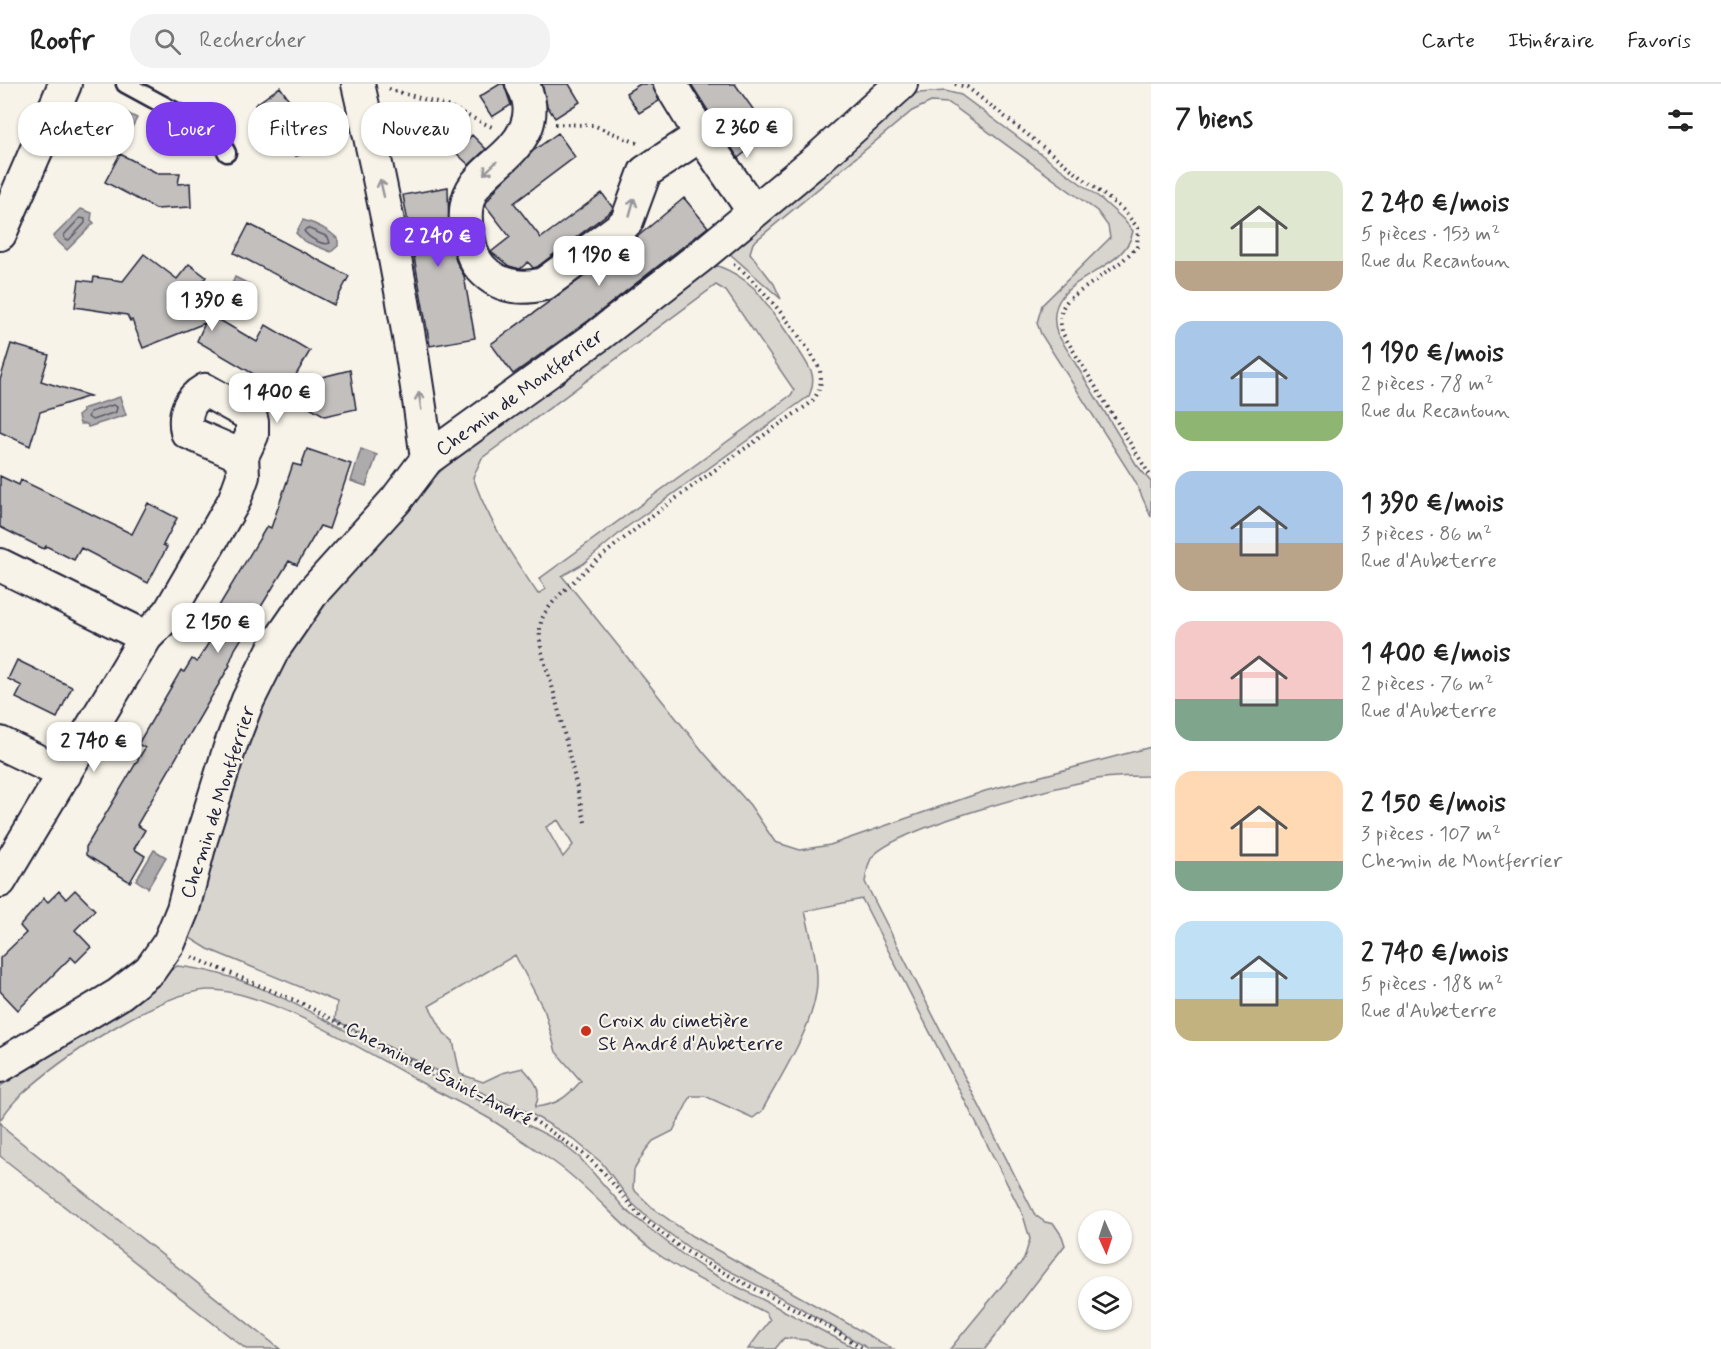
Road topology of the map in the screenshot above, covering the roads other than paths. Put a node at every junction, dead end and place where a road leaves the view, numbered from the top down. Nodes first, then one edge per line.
1 (125, 84) edge
2 (358, 84) edge
3 (522, 84) edge
4 (670, 84) edge
5 (901, 84) edge
6 (58, 87) edge
7 (158, 102) edge
8 (701, 135) junction
9 (754, 212) junction
10 (0, 234) edge
11 (242, 456) dead end
12 (427, 459) junction
13 (0, 565) edge
14 (146, 637) junction
15 (0, 744) edge
16 (65, 774) junction
17 (0, 881) edge
18 (0, 1066) edge

1 - 7 lane
12 -> 2 street
3 -> 8 street
4 - 8 street
5 - 9 street, Chemin de Montferrier
6 - 10 street
8 - 9 street
9 - 12 street, Chemin de Montferrier
11 - 14 street
12 - 18 street, Chemin de Montferrier
13 - 14 street
14 - 16 street
15 - 16 street
16 - 17 street

